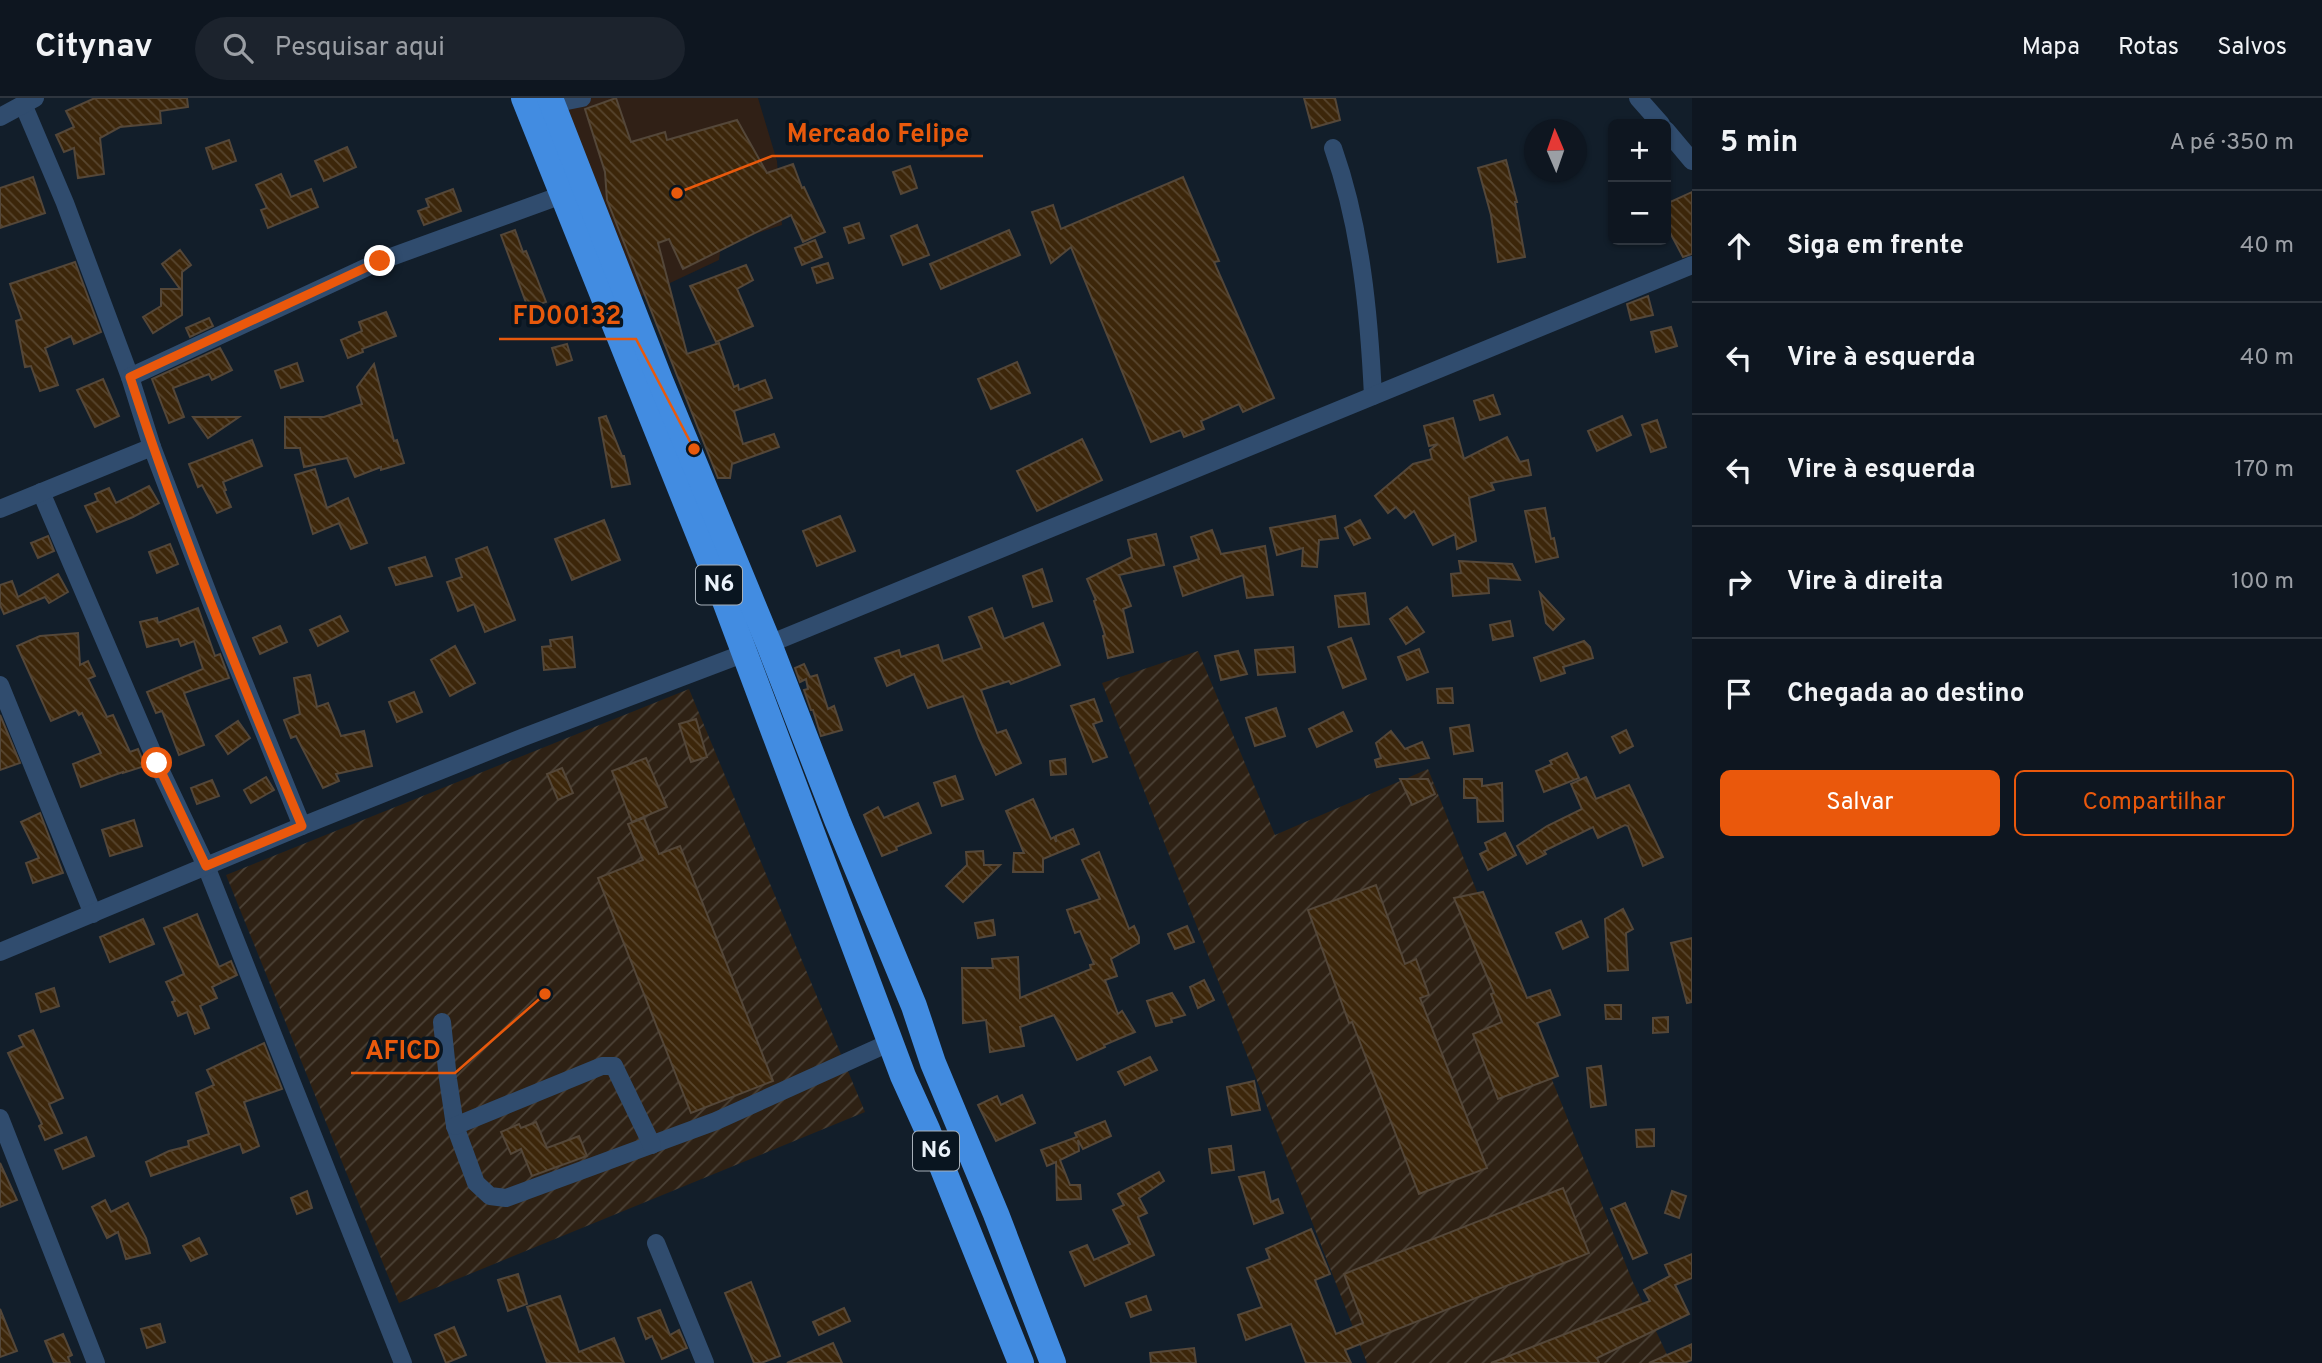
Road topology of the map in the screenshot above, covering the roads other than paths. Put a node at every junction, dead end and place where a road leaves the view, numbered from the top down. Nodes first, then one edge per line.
1 (524, 98) edge
2 (582, 98) edge
3 (1638, 98) edge
4 (556, 100) edge
5 (29, 101) edge
6 (0, 117) edge
7 (1657, 119) edge
8 (1671, 136) edge
9 (1333, 149) dead end
10 (1692, 161) edge
11 (562, 195) junction
12 (1692, 265) edge
13 (130, 377) junction
14 (1373, 396) junction
15 (152, 447) junction
16 (41, 492) junction
17 (0, 509) edge
18 (757, 649) junction
19 (0, 685) edge
20 (302, 826) junction
21 (206, 866) junction
22 (93, 914) junction
23 (0, 952) edge
24 (442, 1022) dead end
25 (891, 1042) junction
26 (0, 1118) edge
27 (455, 1126) junction
28 (652, 1145) junction
29 (996, 1214) junction
30 (967, 1227) junction
31 (656, 1243) dead end
32 (96, 1363) edge
33 (403, 1363) edge
34 (705, 1363) edge
35 (1021, 1363) edge
36 (1053, 1363) edge

1 - 11 highway, N6
2 - 4 street
3 - 7 street
4 - 18 highway, N6
5 - 6 street
5 - 13 street
8 - 10 street
9 - 14 street
11 - 13 street
11 - 18 highway, N6
12 - 14 street
13 - 15 street
14 - 18 street
15 - 16 street
15 - 20 street
16 - 17 street
16 - 21 street
18 - 20 street
18 - 25 highway, N6
18 - 29 highway, N6
19 - 22 street
20 - 21 street
21 - 22 street
21 - 33 street
22 - 23 street
24 - 27 street
25 - 28 street
25 - 30 highway, N6
26 - 32 street
27 - 28 street
27 - 28 street
29 - 30 highway
29 - 36 highway, N6
30 - 35 highway, N6
31 - 34 street

